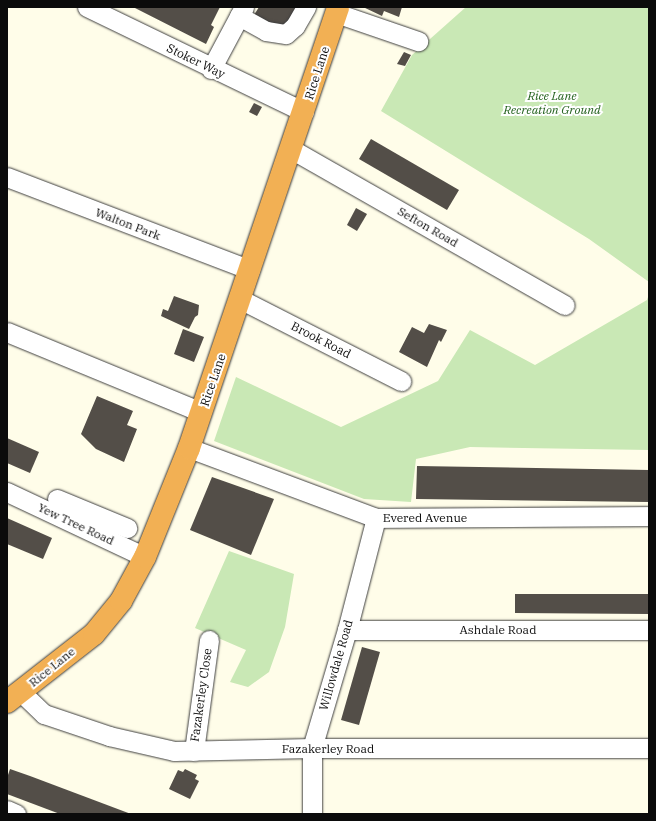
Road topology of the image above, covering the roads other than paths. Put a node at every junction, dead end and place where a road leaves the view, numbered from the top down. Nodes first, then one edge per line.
1 (306, 7) edge
2 (88, 8) edge
3 (337, 10) edge
4 (242, 12) edge
5 (115, 13) edge
6 (418, 41) dead end
7 (211, 69) junction
8 (304, 112) junction
9 (291, 149) junction
10 (7, 177) edge
11 (250, 270) junction
12 (240, 299) junction
13 (564, 305) dead end
14 (7, 332) edge
15 (401, 381) dead end
16 (201, 412) junction
17 (189, 448) junction
18 (7, 492) edge
19 (57, 499) dead end
20 (649, 516) edge
21 (376, 518) junction
22 (127, 528) dead end
23 (145, 557) junction
24 (347, 630) junction
25 (649, 630) edge
26 (209, 640) dead end
27 (14, 697) edge
28 (312, 748) junction
29 (649, 748) edge
30 (194, 750) junction
31 (7, 810) edge
32 (16, 814) edge
33 (312, 814) edge

1 - 4 street
2 - 5 street, Stoker Way
3 - 6 street
3 - 8 highway, Rice Lane
4 - 7 street
5 - 7 street, Stoker Way
7 - 8 street, Stoker Way
8 - 9 highway, Rice Lane
9 - 11 highway, Rice Lane
9 - 13 street, Sefton Road
10 - 11 street, Walton Park
11 - 12 highway, Rice Lane
12 - 15 street, Brook Road
12 - 16 highway, Rice Lane
14 - 16 street
16 - 17 highway, Rice Lane
17 - 21 street, Evered Avenue
17 - 23 highway, Rice Lane
18 - 23 street, Yew Tree Road
19 - 22 street
20 - 21 street, Evered Avenue
21 - 24 street, Willowdale Road
23 - 27 highway, Rice Lane
24 - 25 street, Ashdale Road
24 - 28 street, Willowdale Road
26 - 30 street, Fazakerley Close
27 - 30 street, Fazakerley Road
28 - 29 street, Fazakerley Road
28 - 30 street, Fazakerley Road
28 - 33 street, Willowdale Road
31 - 32 street

